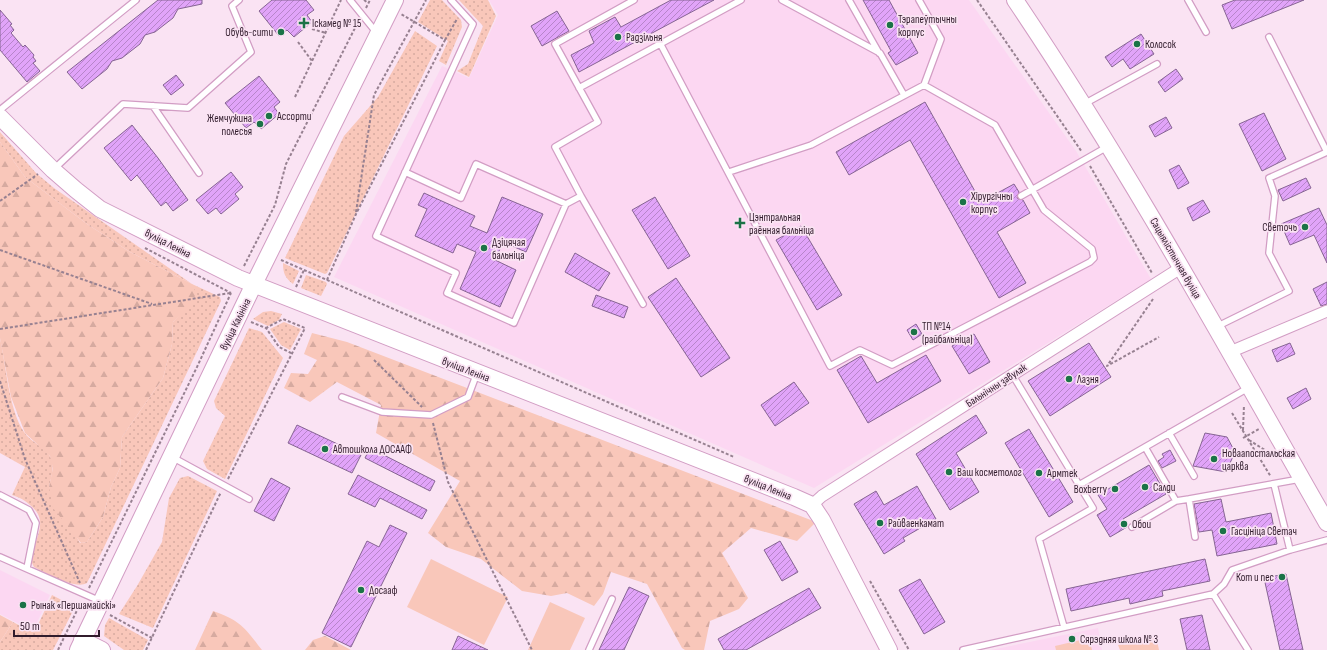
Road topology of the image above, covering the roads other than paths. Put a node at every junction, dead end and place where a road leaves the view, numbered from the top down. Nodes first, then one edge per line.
1 (134, 0) edge
2 (239, 0) edge
3 (350, 0) edge
4 (451, 0) edge
5 (634, 0) edge
6 (742, 0) edge
7 (782, 0) edge
8 (849, 0) edge
9 (919, 0) edge
10 (1016, 0) edge
11 (1188, 0) edge
12 (398, 7) edge
13 (1206, 32) dead end
14 (378, 34) junction
15 (1269, 37) dead end
16 (661, 45) junction
17 (880, 54) junction
18 (1157, 64) dead end
19 (924, 84) junction
20 (579, 88) junction
21 (904, 95) junction
22 (1084, 104) junction
23 (153, 106) junction
24 (0, 110) edge
25 (0, 117) edge
26 (1109, 146) junction
27 (1327, 152) edge
28 (46, 172) junction
29 (405, 172) junction
30 (729, 172) junction
31 (199, 173) dead end
32 (1032, 189) junction
33 (581, 196) junction
34 (1020, 196) dead end
35 (566, 204) junction
36 (1182, 267) junction
37 (253, 286) junction
38 (643, 304) dead end
39 (1327, 311) edge
40 (1216, 328) junction
41 (1230, 352) junction
42 (477, 373) junction
43 (1012, 374) junction
44 (1250, 387) junction
45 (342, 397) dead end
46 (1170, 433) junction
47 (1145, 447) junction
48 (171, 457) junction
49 (1194, 476) dead end
50 (1302, 479) junction
51 (1274, 484) junction
52 (1079, 485) junction
53 (0, 495) edge
54 (249, 499) dead end
55 (1189, 499) junction
56 (1176, 501) junction
57 (812, 505) junction
58 (1327, 523) edge
59 (1132, 526) dead end
60 (1195, 538) dead end
61 (1327, 540) edge
62 (1290, 550) junction
63 (0, 557) edge
64 (26, 568) junction
65 (1213, 594) junction
66 (612, 599) dead end
67 (105, 608) junction
68 (1064, 627) junction
69 (80, 645) edge
70 (102, 650) edge
71 (589, 650) edge
72 (889, 650) edge
73 (963, 650) edge
74 (1248, 650) edge

1 - 24 lane
2 - 23 lane
3 - 14 lane
4 - 29 lane
5 - 20 lane
6 - 16 lane
7 - 17 lane
8 - 17 lane
9 - 19 lane
10 - 22 main road, Сацыялістычная вуліца
11 - 13 lane
12 - 14 main road, вуліца Калініна
14 - 37 main road, вуліца Калініна
15 - 27 lane
16 - 20 lane
16 - 30 lane
17 - 21 lane
18 - 22 lane
19 - 21 lane
19 - 32 lane
20 - 33 lane
21 - 30 lane
22 - 26 main road, Сацыялістычная вуліца
23 - 28 lane
23 - 31 lane
25 - 28 main road, вуліца Леніна
26 - 32 lane
26 - 36 main road, Сацыялістычная вуліца
27 - 40 lane
28 - 37 main road, вуліца Леніна
29 - 35 lane
29 - 35 lane
30 - 32 lane
32 - 34 lane
33 - 35 lane
33 - 38 lane
36 - 40 main road, Сацыялістычная вуліца
36 - 43 street, Бальнічны завулак
37 - 42 main road, вуліца Леніна
37 - 48 main road, вуліца Калініна
39 - 41 street
40 - 41 main road, Сацыялістычная вуліца
41 - 44 main road, Сацыялістычная вуліца
42 - 45 lane
42 - 57 main road, вуліца Леніна
43 - 52 lane
43 - 57 street, Бальнічны завулак
44 - 46 lane
44 - 50 main road, Сацыялістычная вуліца
46 - 47 lane
46 - 49 lane
47 - 52 lane
47 - 56 lane
48 - 54 lane
48 - 67 main road, вуліца Калініна
50 - 51 lane
50 - 58 main road, Сацыялістычная вуліца
51 - 55 lane
51 - 62 lane
52 - 68 lane
53 - 64 lane
55 - 56 lane
55 - 60 lane
56 - 59 lane
57 - 72 main road
61 - 62 lane
62 - 65 lane
63 - 64 lane
64 - 67 lane
65 - 68 lane
65 - 74 lane
66 - 71 lane
67 - 69 main road, вуліца Калініна
68 - 73 lane
69 - 70 main road

